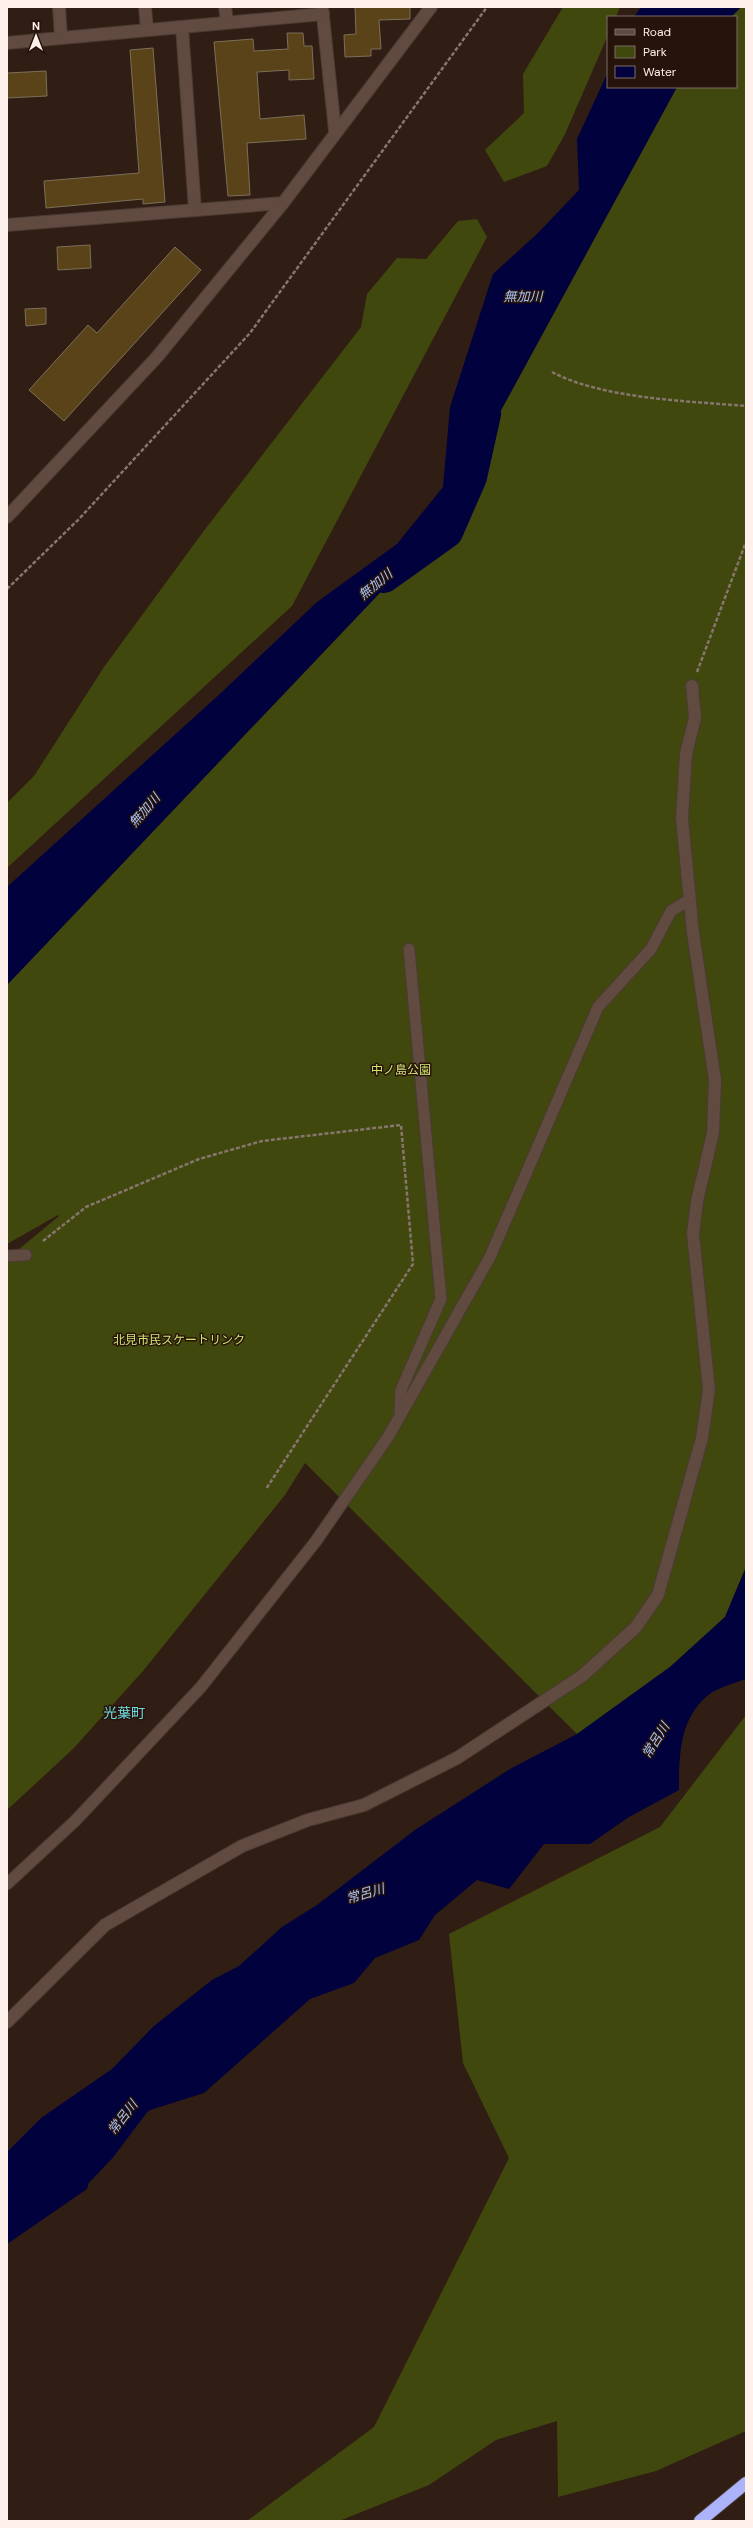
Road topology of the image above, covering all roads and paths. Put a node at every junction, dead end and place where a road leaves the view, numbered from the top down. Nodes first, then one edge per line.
1 (58, 7) edge
2 (145, 7) edge
3 (225, 7) edge
4 (431, 7) edge
5 (487, 7) edge
6 (322, 10) edge
7 (227, 22) junction
8 (182, 27) junction
9 (147, 30) junction
10 (61, 38) junction
11 (7, 43) edge
12 (335, 131) junction
13 (283, 203) junction
14 (195, 210) junction
15 (7, 225) edge
16 (552, 372) dead end
17 (746, 406) edge
18 (7, 517) edge
19 (746, 542) edge
20 (7, 589) edge
21 (692, 686) joint
22 (689, 900) junction
23 (409, 950) dead end
24 (43, 1241) dead end
25 (26, 1255) dead end
26 (7, 1256) edge
27 (400, 1414) junction
28 (266, 1489) dead end
29 (7, 1884) edge
30 (7, 2022) edge
31 (746, 2483) edge
32 (700, 2521) edge

1 - 10 street
2 - 9 street
3 - 7 street
4 - 12 street
5 - 20 path
6 - 7 street
6 - 12 street
7 - 8 street
8 - 9 street
8 - 14 street
9 - 10 street
10 - 11 street
12 - 13 street
13 - 14 street
13 - 18 street
14 - 15 street
16 - 17 path
19 - 21 path
21 - 22 street
22 - 27 lane
22 - 30 street
23 - 27 lane
24 - 28 path
25 - 26 lane
27 - 29 lane
31 - 32 highway

